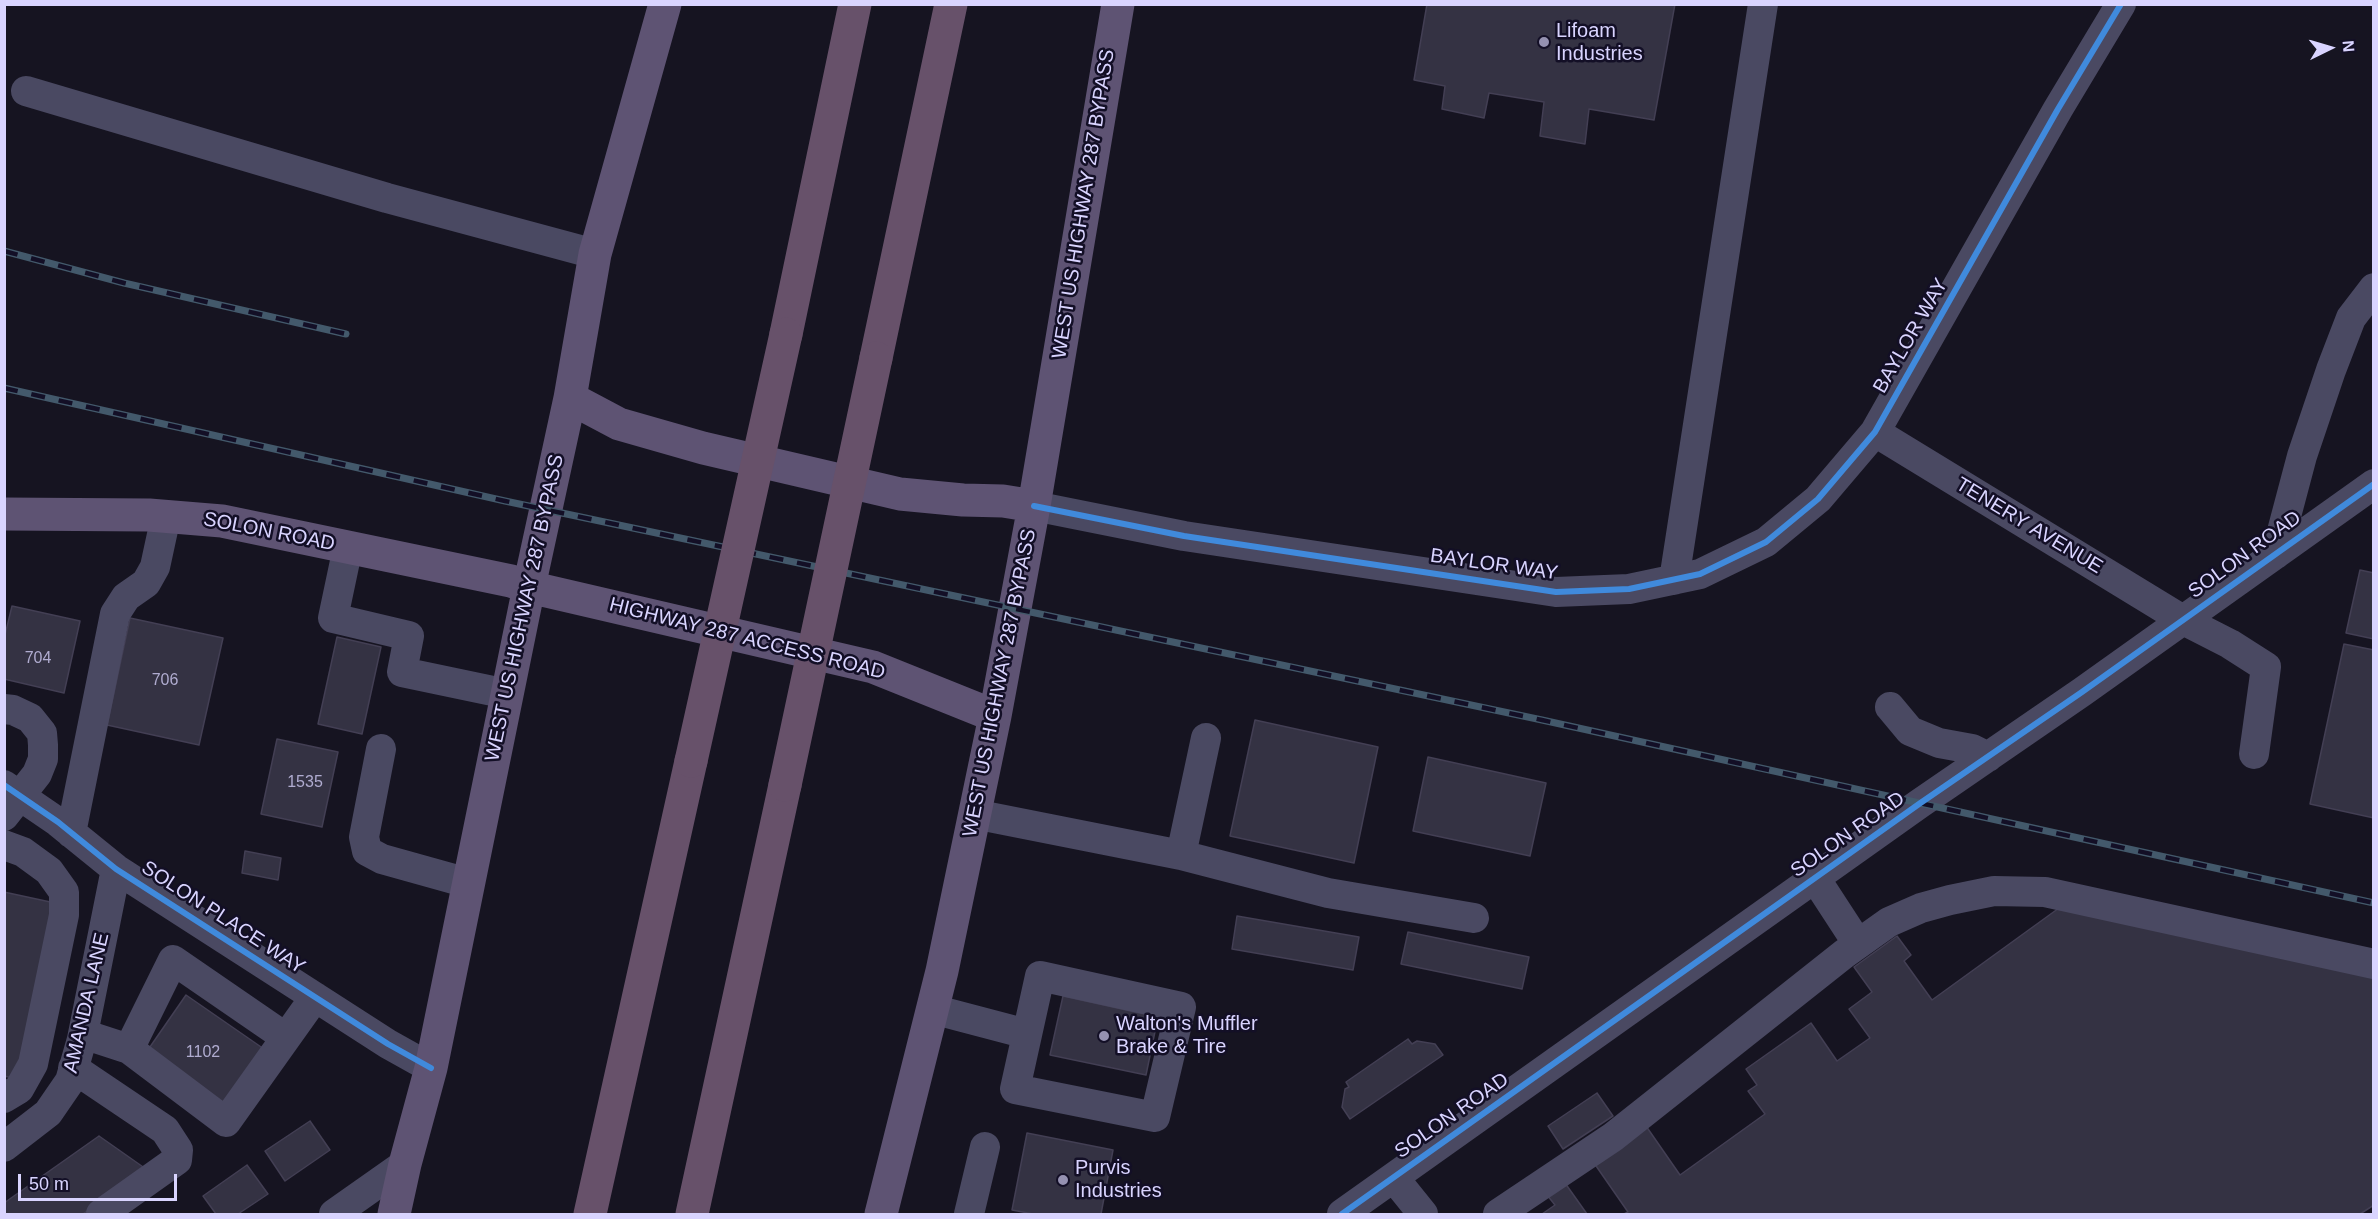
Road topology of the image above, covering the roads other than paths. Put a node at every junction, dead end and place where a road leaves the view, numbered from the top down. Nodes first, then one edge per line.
1 (665, 4) edge
2 (855, 4) edge
3 (951, 4) edge
4 (1118, 4) edge
5 (1763, 4) edge
6 (2121, 4) edge
7 (26, 91) dead end
8 (595, 254) junction
9 (2373, 288) edge
10 (570, 398) junction
11 (1875, 432) junction
12 (2373, 483) edge
13 (1034, 506) junction
14 (4, 514) edge
15 (166, 516) junction
16 (348, 547) junction
17 (2276, 554) junction
18 (1674, 580) junction
19 (529, 587) junction
20 (2183, 620) junction
21 (507, 694) junction
22 (1890, 707) dead end
23 (4, 709) edge
24 (995, 717) junction
25 (1206, 738) dead end
26 (381, 748) dead end
27 (2254, 754) dead end
28 (1988, 757) junction
29 (10, 799) edge
30 (974, 814) junction
31 (73, 835) junction
32 (4, 845) edge
33 (1181, 855) junction
34 (116, 869) junction
35 (49, 871) junction
36 (1815, 878) junction
37 (468, 883) junction
38 (1474, 918) dead end
39 (1858, 944) junction
40 (2373, 964) edge
41 (48, 988) junction
42 (315, 997) junction
43 (90, 998) junction
44 (932, 1009) junction
45 (83, 1034) junction
46 (1027, 1034) junction
47 (285, 1037) junction
48 (129, 1050) junction
49 (73, 1068) junction
50 (430, 1068) junction
51 (4, 1098) edge
52 (4, 1147) edge
53 (985, 1148) dead end
54 (405, 1164) junction
55 (1394, 1178) junction
56 (100, 1215) edge
57 (334, 1215) edge
58 (394, 1215) edge
59 (590, 1215) edge
60 (692, 1215) edge
61 (881, 1215) edge
62 (969, 1215) edge
63 (1342, 1215) edge
64 (1423, 1215) edge
65 (1498, 1215) edge

1 - 8 main road, WEST US HIGHWAY 287 BYPASS
2 - 59 highway, bridge
3 - 60 highway, bridge
4 - 13 main road, WEST US HIGHWAY 287 BYPASS
5 - 18 street
6 - 11 street, BAYLOR WAY
7 - 8 street
8 - 10 main road, WEST US HIGHWAY 287 BYPASS
9 - 17 street
10 - 13 main road
10 - 19 main road, WEST US HIGHWAY 287 BYPASS
11 - 18 street, BAYLOR WAY
11 - 20 street, TENERY AVENUE
12 - 17 street, SOLON ROAD
13 - 18 street, BAYLOR WAY
13 - 24 main road, WEST US HIGHWAY 287 BYPASS
14 - 15 main road, SOLON ROAD
15 - 16 main road, SOLON ROAD
15 - 31 street
16 - 19 main road, SOLON ROAD
16 - 21 street
17 - 20 street, SOLON ROAD
19 - 21 main road, WEST US HIGHWAY 287 BYPASS
19 - 24 main road, HIGHWAY 287 ACCESS ROAD
20 - 27 street, TENERY AVENUE
20 - 28 street, SOLON ROAD
21 - 37 main road, WEST US HIGHWAY 287 BYPASS
22 - 28 street
23 - 29 street
24 - 30 main road, WEST US HIGHWAY 287 BYPASS
25 - 33 street
26 - 37 street
28 - 36 street, SOLON ROAD
29 - 31 street, SOLON PLACE WAY
30 - 33 street
30 - 44 main road, WEST US HIGHWAY 287 BYPASS
31 - 34 street, SOLON PLACE WAY
31 - 35 street
32 - 35 street
33 - 38 street
34 - 42 street, SOLON PLACE WAY
34 - 43 street, AMANDA LANE
35 - 41 street
36 - 39 street
36 - 55 street, SOLON ROAD
37 - 50 main road, WEST US HIGHWAY 287 BYPASS
39 - 40 street
39 - 65 street
41 - 43 street
41 - 51 street
42 - 47 street
42 - 50 street, SOLON PLACE WAY
43 - 45 street, AMANDA LANE
44 - 46 street
44 - 61 main road, WEST US HIGHWAY 287 BYPASS
45 - 48 street
45 - 49 street, AMANDA LANE
46 - 46 street
47 - 48 street
47 - 48 street
49 - 52 street, AMANDA LANE
49 - 56 street
50 - 54 main road, WEST US HIGHWAY 287 BYPASS
53 - 62 street
54 - 57 street
54 - 58 main road, WEST US HIGHWAY 287 BYPASS
55 - 63 street, SOLON ROAD
55 - 64 street

